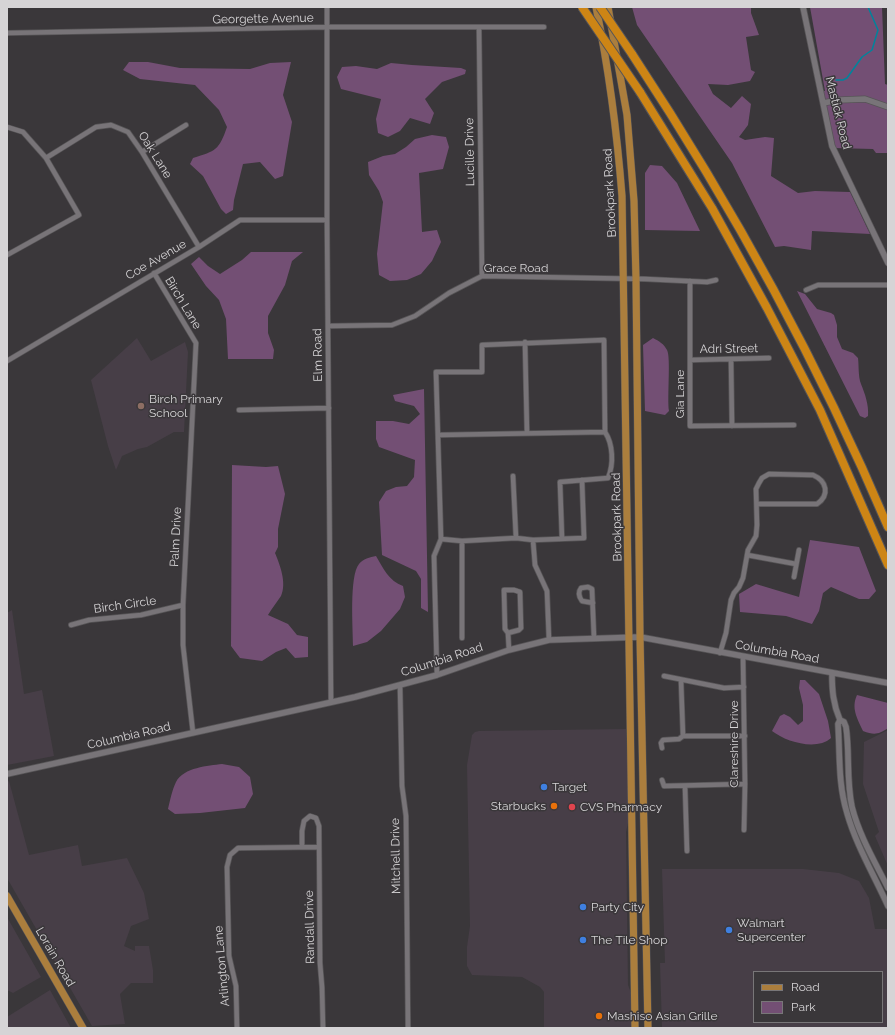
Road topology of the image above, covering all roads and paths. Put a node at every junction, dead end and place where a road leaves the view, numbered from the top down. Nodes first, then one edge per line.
1 (327, 7) edge
2 (582, 7) edge
3 (596, 7) edge
4 (600, 7) edge
5 (608, 7) edge
6 (803, 7) edge
7 (327, 27) junction
8 (479, 27) junction
9 (544, 27) dead end
10 (7, 33) edge
11 (823, 103) junction
12 (888, 107) edge
13 (186, 125) dead end
14 (7, 127) edge
15 (142, 152) junction
16 (46, 158) junction
17 (327, 220) junction
18 (199, 247) junction
19 (7, 255) edge
20 (888, 263) edge
21 (154, 273) junction
22 (482, 276) junction
23 (624, 279) junction
24 (636, 279) junction
25 (716, 280) dead end
26 (690, 281) junction
27 (888, 285) edge
28 (806, 290) dead end
29 (328, 326) junction
30 (525, 342) junction
31 (196, 343) joint
32 (769, 358) dead end
33 (731, 359) junction
34 (690, 360) junction
35 (7, 361) edge
36 (329, 408) junction
37 (239, 410) dead end
38 (794, 425) dead end
39 (732, 426) junction
40 (605, 432) junction
41 (527, 433) junction
42 (438, 435) junction
43 (513, 476) dead end
44 (582, 480) junction
45 (757, 504) junction
46 (888, 527) edge
47 (516, 538) junction
48 (441, 539) junction
49 (562, 539) junction
50 (533, 540) junction
51 (462, 541) junction
52 (799, 550) dead end
53 (747, 555) junction
54 (796, 564) junction
55 (888, 565) edge
56 (794, 577) dead end
57 (593, 603) dead end
58 (183, 605) junction
59 (71, 625) dead end
60 (508, 632) junction
61 (640, 637) junction
62 (462, 638) dead end
63 (594, 638) junction
64 (630, 638) junction
65 (549, 640) junction
66 (509, 650) junction
67 (720, 653) junction
68 (743, 657) junction
69 (832, 673) junction
70 (436, 675) junction
71 (664, 676) dead end
72 (681, 680) junction
73 (888, 683) edge
74 (400, 685) junction
75 (744, 687) junction
76 (331, 702) junction
77 (840, 720) junction
78 (193, 733) junction
79 (683, 736) junction
80 (744, 736) junction
81 (662, 748) dead end
82 (7, 774) edge
83 (662, 780) dead end
84 (745, 784) junction
85 (685, 786) junction
86 (744, 830) dead end
87 (302, 847) junction
88 (319, 847) junction
89 (687, 851) dead end
90 (888, 888) edge
91 (7, 896) edge
92 (888, 906) edge
93 (83, 1028) edge
94 (237, 1028) edge
95 (323, 1028) edge
96 (408, 1028) edge
97 (635, 1028) edge
98 (648, 1028) edge

1 - 7 street, Elm Road
2 - 55 highway, bridge
3 - 23 main road, Brookpark Road
4 - 46 highway, bridge
5 - 24 main road, Brookpark Road
6 - 11 street, Mastick Road
7 - 8 street, Georgette Avenue
7 - 10 street, Georgette Avenue
7 - 17 street, Elm Road
8 - 9 street, Georgette Avenue
8 - 22 street, Lucille Drive
11 - 12 street
11 - 20 street, Mastick Road
13 - 15 street
14 - 16 street
15 - 16 street, Oak Lane
15 - 18 street, Oak Lane
16 - 19 street
17 - 18 street, Coe Avenue
17 - 29 street, Elm Road
18 - 21 street, Coe Avenue
21 - 31 street, Birch Lane
21 - 35 street, Coe Avenue
22 - 23 street, Grace Road
22 - 29 street, Grace Road
23 - 24 street, Grace Road
23 - 64 main road, Brookpark Road
24 - 26 street, Grace Road
24 - 61 main road, Brookpark Road
25 - 26 street, Grace Road
26 - 34 street, Gia Lane
27 - 28 street
29 - 36 street, Elm Road
30 - 40 street
30 - 41 street
30 - 42 street
31 - 58 street, Palm Drive
32 - 33 street, Adri Street
33 - 34 street, Adri Street
33 - 39 street
34 - 39 street, Gia Lane
36 - 37 street
36 - 76 street, Elm Road
38 - 39 street, Gia Lane
40 - 41 street
40 - 44 street
41 - 42 street
42 - 48 street
43 - 47 street
44 - 49 street
44 - 49 street
45 - 45 street
45 - 53 street
47 - 50 street
47 - 51 street
48 - 51 street
48 - 70 street
49 - 50 street
50 - 65 street
51 - 62 street
52 - 54 street
53 - 54 street
53 - 67 street
54 - 56 street
57 - 63 street
58 - 59 street, Birch Circle
58 - 78 street, Palm Drive
60 - 60 street
60 - 66 street
61 - 64 street, Columbia Road
61 - 67 street, Columbia Road
61 - 98 main road, Brookpark Road
63 - 64 street, Columbia Road
63 - 65 street, Columbia Road
64 - 97 main road, Brookpark Road
65 - 66 street, Columbia Road
66 - 70 street, Columbia Road
67 - 68 street, Columbia Road
68 - 69 street, Columbia Road
68 - 75 street, Clareshire Drive
69 - 73 street, Columbia Road
69 - 77 street
70 - 74 street, Columbia Road
71 - 72 street
72 - 75 street
72 - 79 street
74 - 76 street, Columbia Road
74 - 96 street, Mitchell Drive
75 - 80 street, Clareshire Drive
76 - 78 street, Columbia Road
77 - 90 street
77 - 92 street
78 - 82 street, Columbia Road
79 - 80 street
79 - 81 street
80 - 84 street, Clareshire Drive
83 - 85 street
84 - 85 street
84 - 86 street, Clareshire Drive
85 - 89 street
87 - 88 street
87 - 88 street, Randall Drive
87 - 94 street, Arlington Lane
88 - 95 street, Randall Drive
91 - 93 main road, Lorain Road

